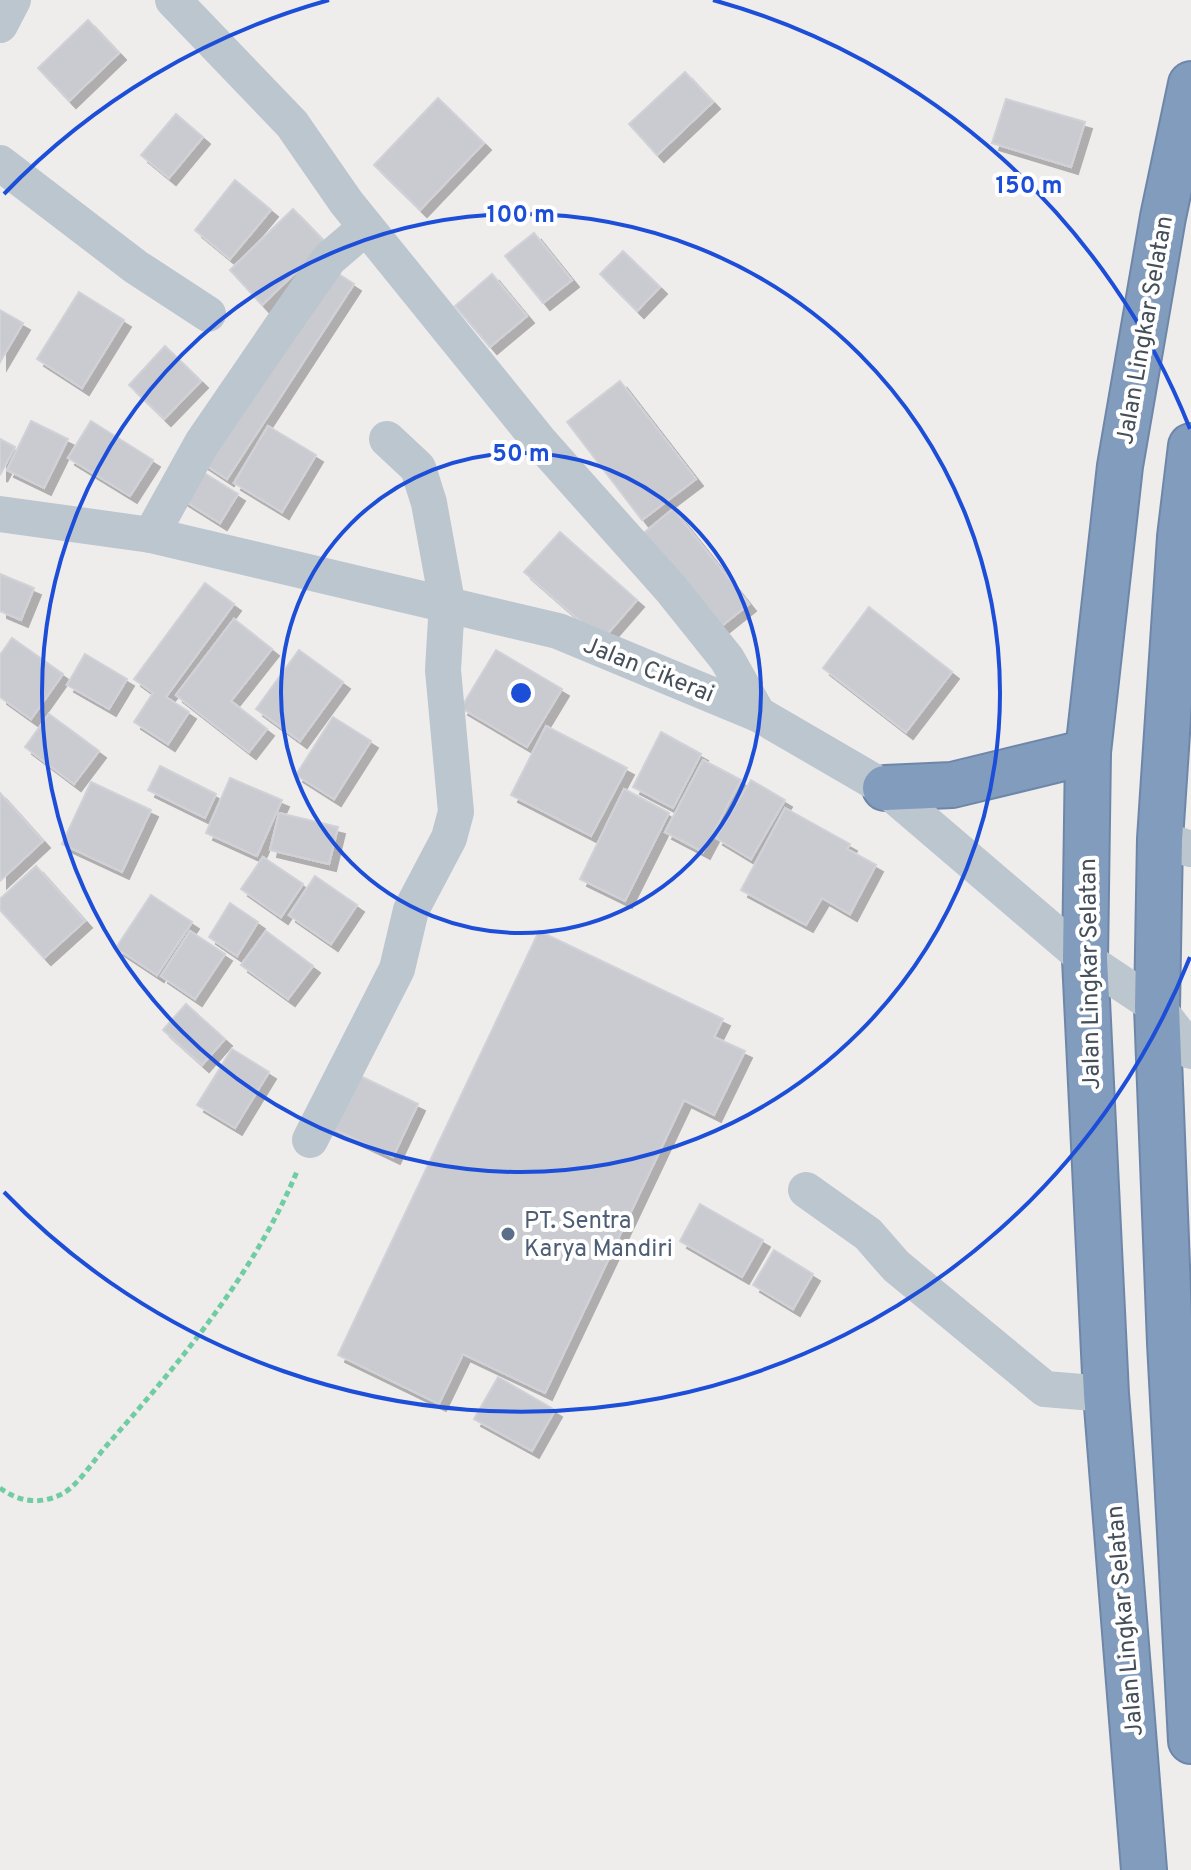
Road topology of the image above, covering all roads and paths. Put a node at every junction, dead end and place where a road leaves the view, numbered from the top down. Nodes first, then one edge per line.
1 (13, 0) edge
2 (173, 0) edge
3 (0, 25) edge
4 (1191, 84) edge
5 (0, 163) edge
6 (366, 227) junction
7 (208, 314) dead end
8 (387, 439) dead end
9 (1191, 446) edge
10 (0, 514) edge
11 (151, 535) junction
12 (447, 602) junction
13 (758, 714) junction
14 (1088, 752) junction
15 (885, 788) junction
16 (1176, 844) edge
17 (1085, 959) junction
18 (1157, 1007) junction
19 (1191, 1051) edge
20 (310, 1140) joint
21 (806, 1190) dead end
22 (1180, 1334) edge
23 (1106, 1394) junction
24 (0, 1488) edge
25 (1191, 1741) edge
26 (1144, 1870) edge

1 - 3 street
2 - 6 street
4 - 14 highway, Jalan Lingkar Selatan
5 - 7 street
6 - 11 street
6 - 13 street
8 - 12 street
9 - 16 highway
10 - 11 street, Jalan Cikerai
11 - 12 street, Jalan Cikerai
12 - 13 street, Jalan Cikerai
12 - 20 street
13 - 15 street, Jalan Cikerai
14 - 15 highway
14 - 17 highway, Jalan Lingkar Selatan
15 - 17 street, Jalan Cikerai
16 - 18 highway
17 - 18 street, Jalan Cikerai
17 - 23 highway, Jalan Lingkar Selatan
18 - 19 street, Jalan Cikerai
18 - 22 highway
20 - 24 path
21 - 23 street
22 - 25 highway
23 - 26 highway, Jalan Lingkar Selatan

